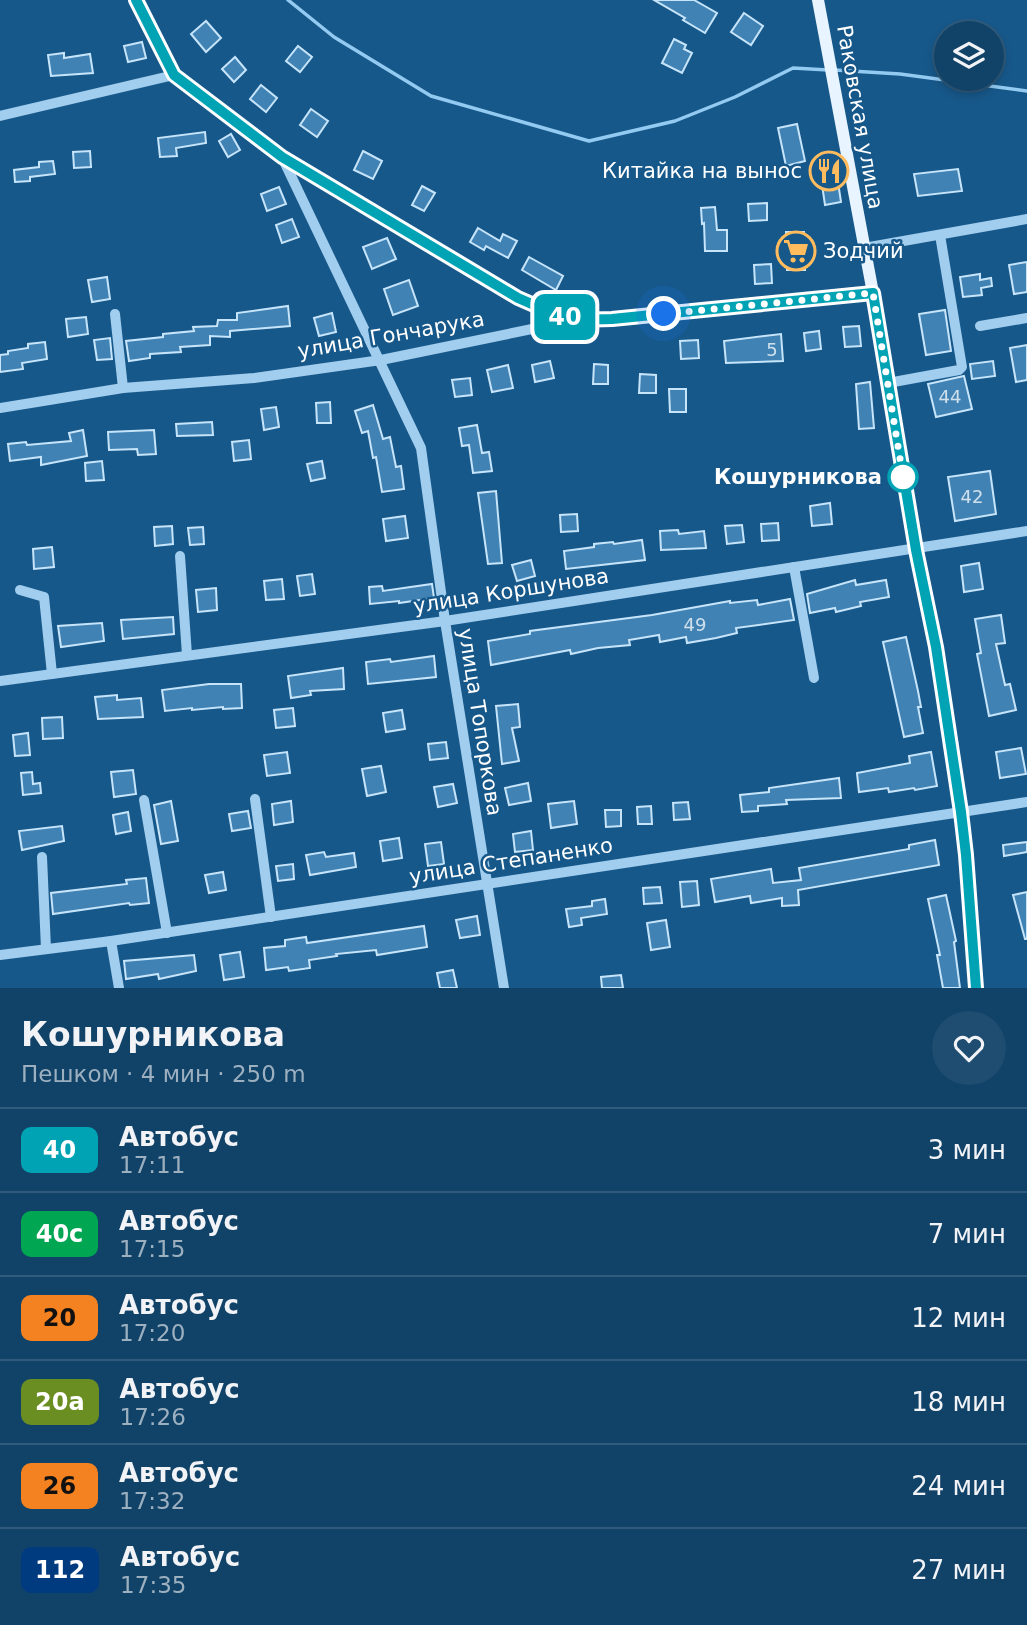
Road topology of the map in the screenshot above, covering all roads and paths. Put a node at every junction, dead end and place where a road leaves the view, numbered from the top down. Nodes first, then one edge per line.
1 (136, 0) edge
2 (818, 0) edge
3 (174, 75) junction
4 (0, 116) edge
5 (282, 157) junction
6 (1027, 219) edge
7 (940, 235) junction
8 (864, 248) junction
9 (873, 293) junction
10 (115, 314) dead end
11 (1027, 318) edge
12 (576, 320) junction
13 (980, 326) dead end
14 (380, 360) junction
15 (888, 383) junction
16 (123, 388) junction
17 (0, 408) edge
18 (1027, 531) edge
19 (916, 550) junction
20 (180, 556) dead end
21 (794, 568) junction
22 (20, 590) dead end
23 (445, 621) junction
24 (187, 655) junction
25 (52, 674) junction
26 (814, 678) dead end
27 (0, 681) edge
28 (256, 799) dead end
29 (144, 800) dead end
30 (1027, 802) edge
31 (961, 812) junction
32 (42, 857) dead end
33 (485, 885) junction
34 (271, 916) junction
35 (167, 933) junction
36 (111, 941) junction
37 (46, 949) junction
38 (0, 955) edge
39 (119, 988) edge
40 (504, 988) edge
41 (976, 988) edge

1 - 3 street, улица Топоркова
2 - 8 main road, Раковская улица
3 - 4 street
3 - 5 street, улица Топоркова
5 - 12 street, улица Топоркова
5 - 14 street, улица Топоркова
6 - 7 street
7 - 8 street
7 - 15 street
8 - 9 main road, Раковская улица
9 - 12 street, улица Гончарука
9 - 15 main road, Раковская улица
10 - 16 street
11 - 13 street
12 - 14 street, улица Гончарука
14 - 16 street, улица Гончарука
14 - 23 street, улица Топоркова
15 - 19 main road, Раковская улица
16 - 17 street, улица Гончарука
18 - 19 street, улица Коршунова
19 - 21 street, улица Коршунова
19 - 31 main road, Раковская улица
20 - 24 street
21 - 23 street, улица Коршунова
21 - 26 street
22 - 25 street
23 - 24 street, улица Коршунова
23 - 33 street, улица Топоркова
24 - 25 street, улица Коршунова
25 - 27 street, улица Коршунова
28 - 34 street
29 - 35 street
30 - 31 street, улица Степаненко
31 - 33 street, улица Степаненко
31 - 41 main road, Раковская улица
32 - 37 street
33 - 34 street, улица Степаненко
33 - 40 street, улица Топоркова
34 - 35 street, улица Степаненко
35 - 36 street, улица Степаненко
36 - 37 street, улица Степаненко
36 - 39 street
37 - 38 street, улица Степаненко

